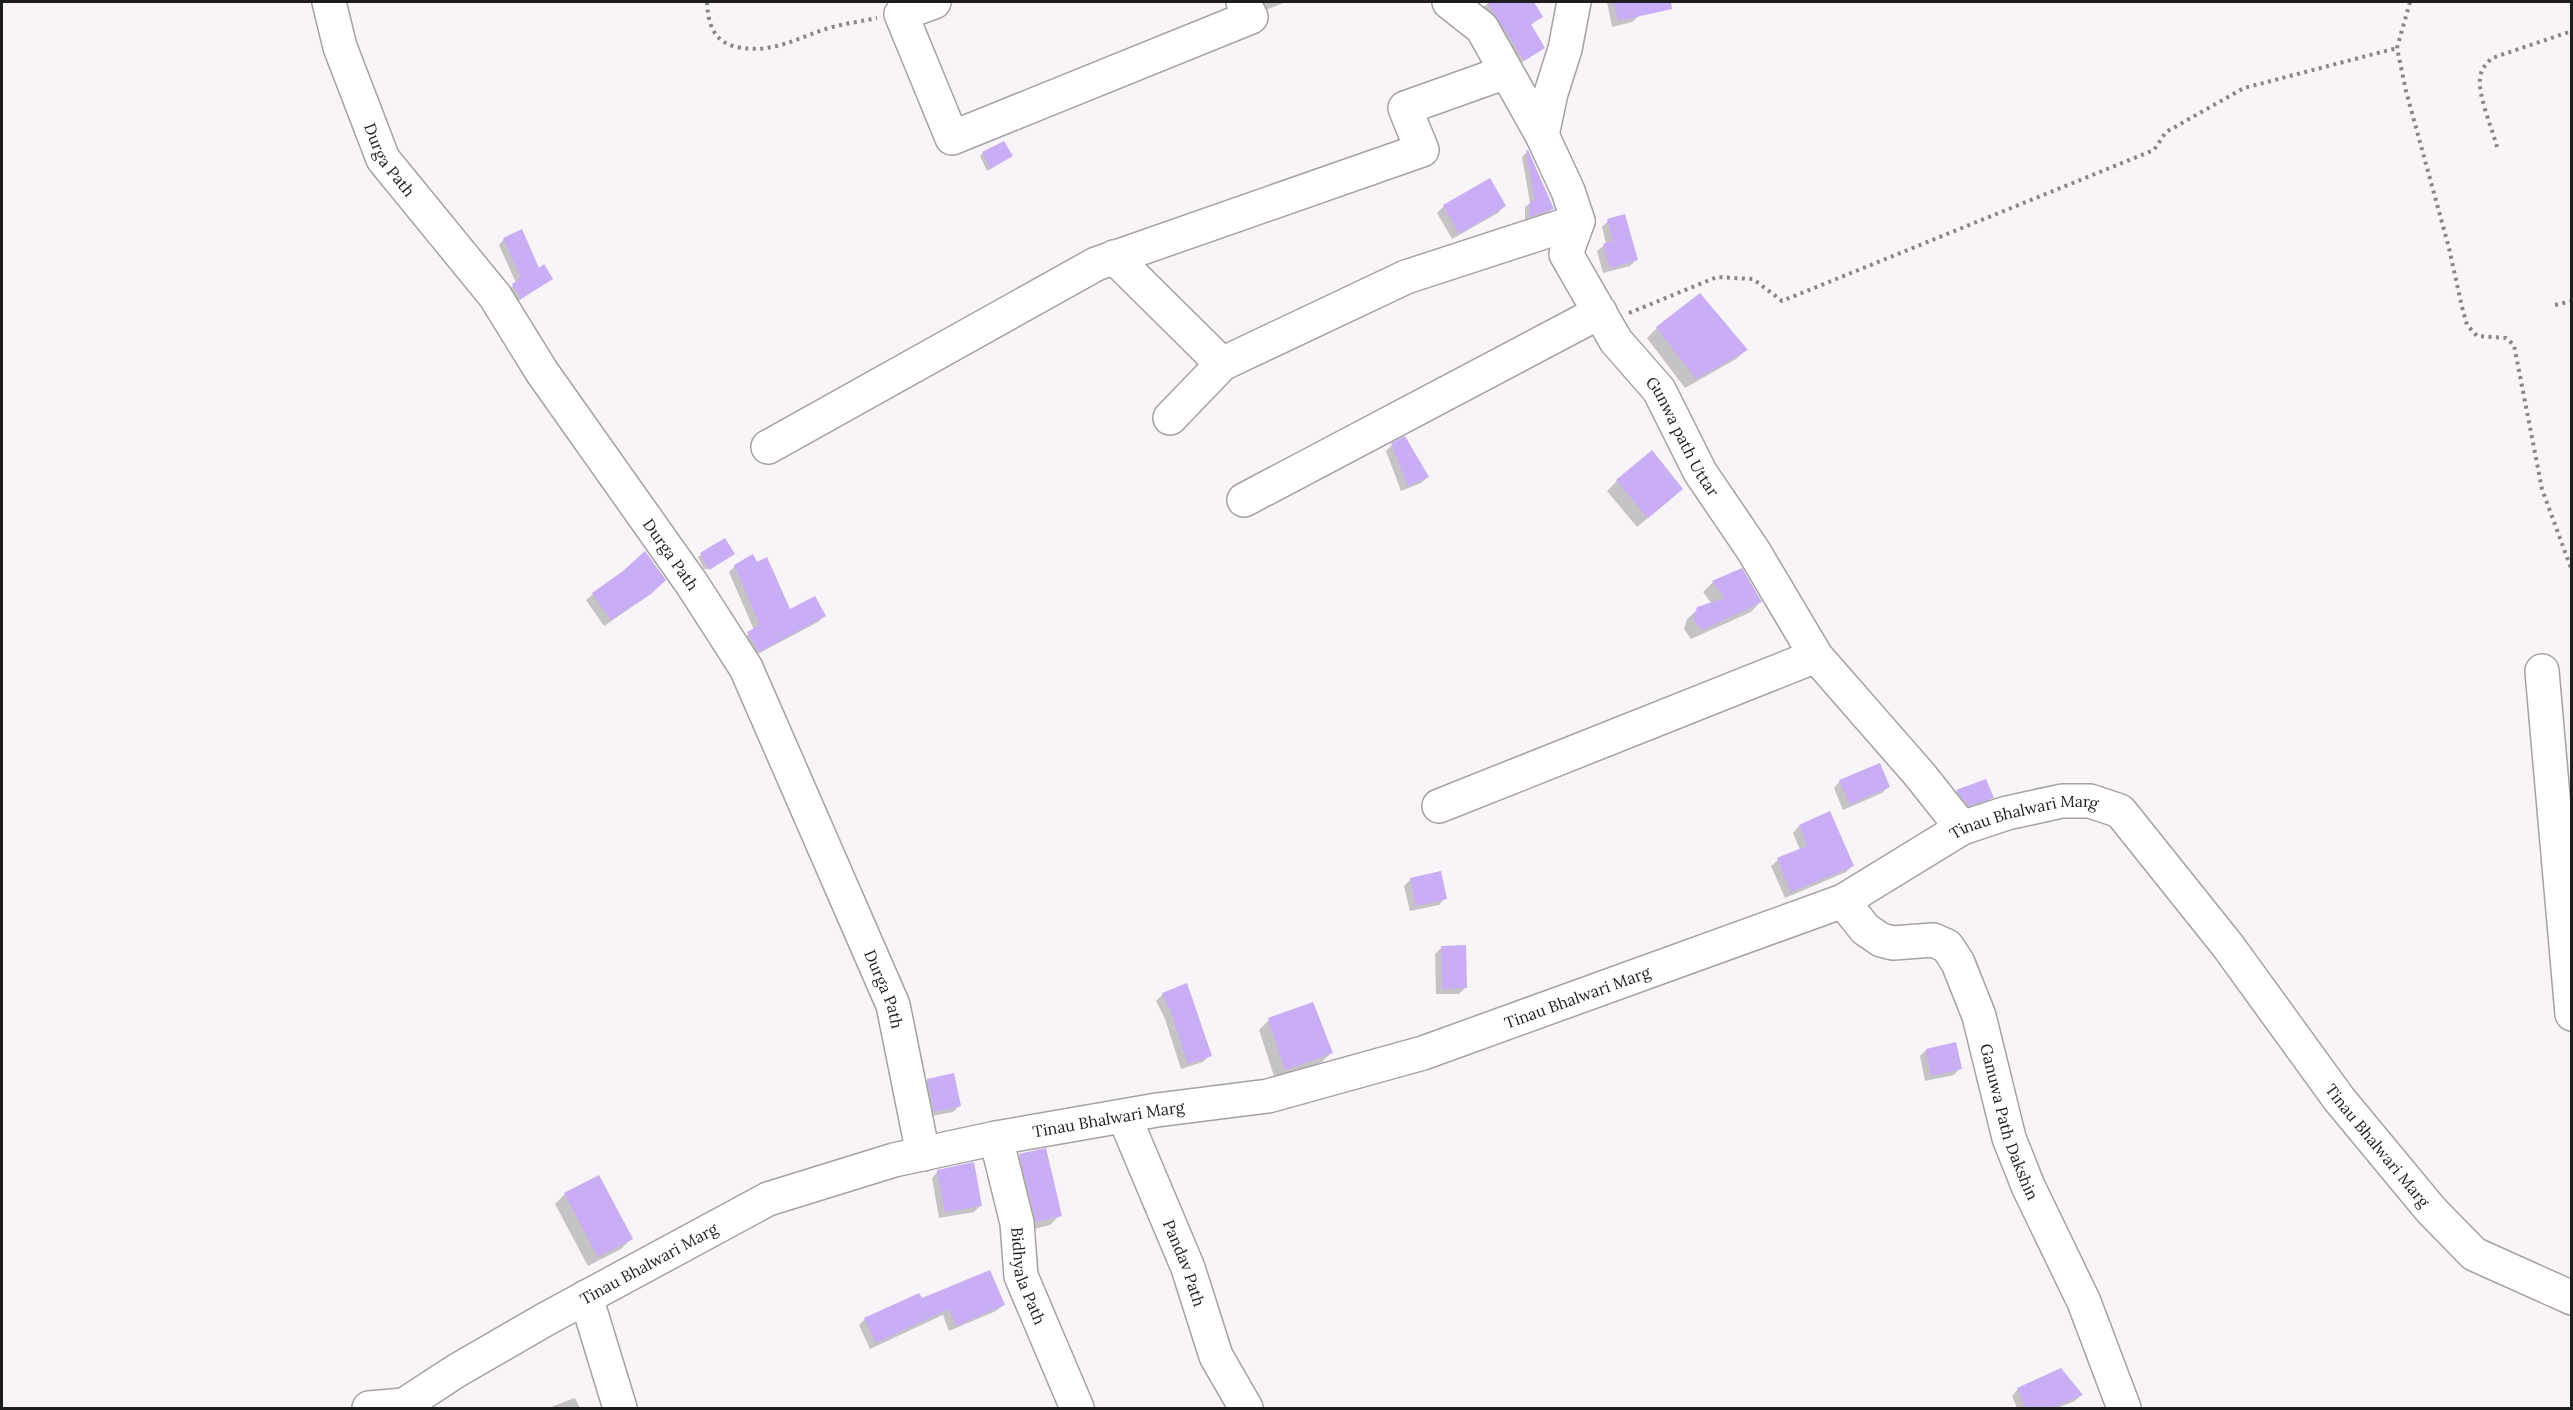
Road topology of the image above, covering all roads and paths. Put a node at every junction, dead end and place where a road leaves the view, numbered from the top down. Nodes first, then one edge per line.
1 (329, 2) edge
2 (707, 2) edge
3 (934, 2) edge
4 (1243, 2) edge
5 (1449, 2) edge
6 (1574, 2) edge
7 (2410, 2) edge
8 (901, 14) junction
9 (2571, 31) edge
10 (2397, 48) junction
11 (1506, 72) junction
12 (1542, 135) junction
13 (2497, 147) dead end
14 (1578, 221) junction
15 (1114, 257) junction
16 (2571, 301) edge
17 (2554, 305) dead end
18 (1603, 318) junction
19 (1221, 364) junction
20 (1170, 418) dead end
21 (768, 447) dead end
22 (1244, 500) dead end
23 (2571, 571) edge
24 (1816, 656) junction
25 (2542, 671) dead end
26 (1439, 806) dead end
27 (1962, 828) junction
28 (1843, 901) junction
29 (2571, 1014) edge
30 (1124, 1116) junction
31 (996, 1138) junction
32 (923, 1154) junction
33 (586, 1297) junction
34 (2571, 1298) edge
35 (403, 1406) edge
36 (369, 1408) edge
37 (620, 1408) edge
38 (1077, 1408) edge
39 (1246, 1408) edge
40 (2124, 1408) edge

1 - 32 street, Durga Path
2 - 8 path
3 - 8 street
4 - 8 street
5 - 11 street
6 - 12 street
7 - 10 path
9 - 13 path
10 - 18 path
10 - 23 path
11 - 12 street
11 - 15 street
12 - 14 street
14 - 18 street, Gunwa path Uttar
14 - 19 street
15 - 19 street
15 - 21 street
16 - 17 path
18 - 22 street
18 - 24 street, Gunwa path Uttar
19 - 20 street
24 - 26 street
24 - 27 street, Gunwa path Uttar
25 - 29 street
27 - 28 street, Tinau Bhalwari Marg
27 - 34 street, Tinau Bhalwari Marg
28 - 30 street, Tinau Bhalwari Marg
28 - 40 street, Ganuwa Path Dakshin
30 - 31 street, Tinau Bhalwari Marg
30 - 39 street, Pandav Path
31 - 32 street, Tinau Bhalwari Marg
31 - 38 street, Bidhyala Path
32 - 33 street, Tinau Bhalwari Marg
33 - 35 street, Tinau Bhalwari Marg
33 - 37 street
35 - 36 street

